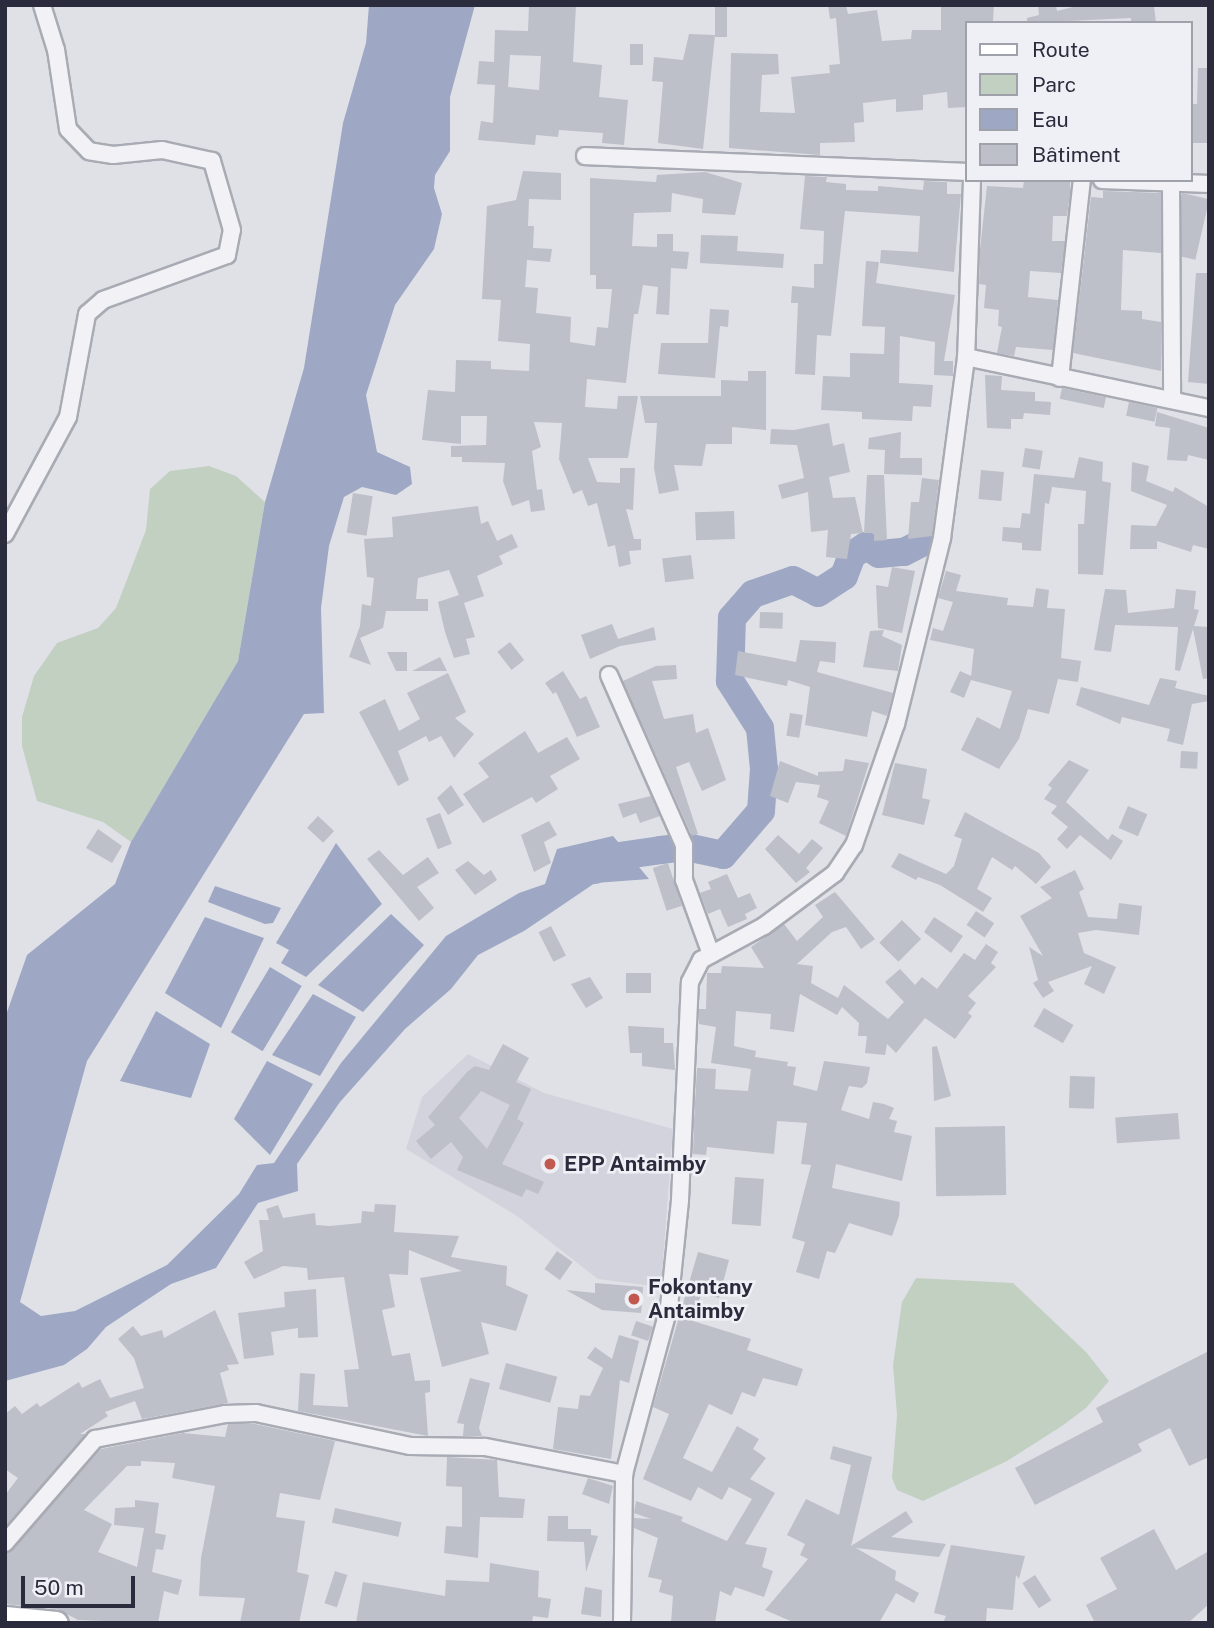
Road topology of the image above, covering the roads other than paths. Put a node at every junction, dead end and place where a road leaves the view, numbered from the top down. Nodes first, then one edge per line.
1 (42, 5) edge
2 (585, 156) dead end
3 (965, 172) edge
4 (972, 182) edge
5 (1082, 182) edge
6 (1148, 182) edge
7 (1171, 183) junction
8 (1209, 184) edge
9 (966, 357) junction
10 (1060, 378) junction
11 (1172, 400) junction
12 (1209, 408) edge
13 (5, 534) edge
14 (610, 675) dead end
15 (711, 954) junction
16 (624, 1474) junction
17 (5, 1543) edge
18 (5, 1618) edge
19 (56, 1623) edge
20 (622, 1623) edge

1 - 13 street
2 - 3 street
4 - 9 street
5 - 10 street
6 - 7 street
7 - 8 street
7 - 11 street
9 - 10 street
9 - 15 street
10 - 11 street
11 - 12 street
14 - 15 street
15 - 16 street
16 - 17 street
16 - 20 street
18 - 19 street

